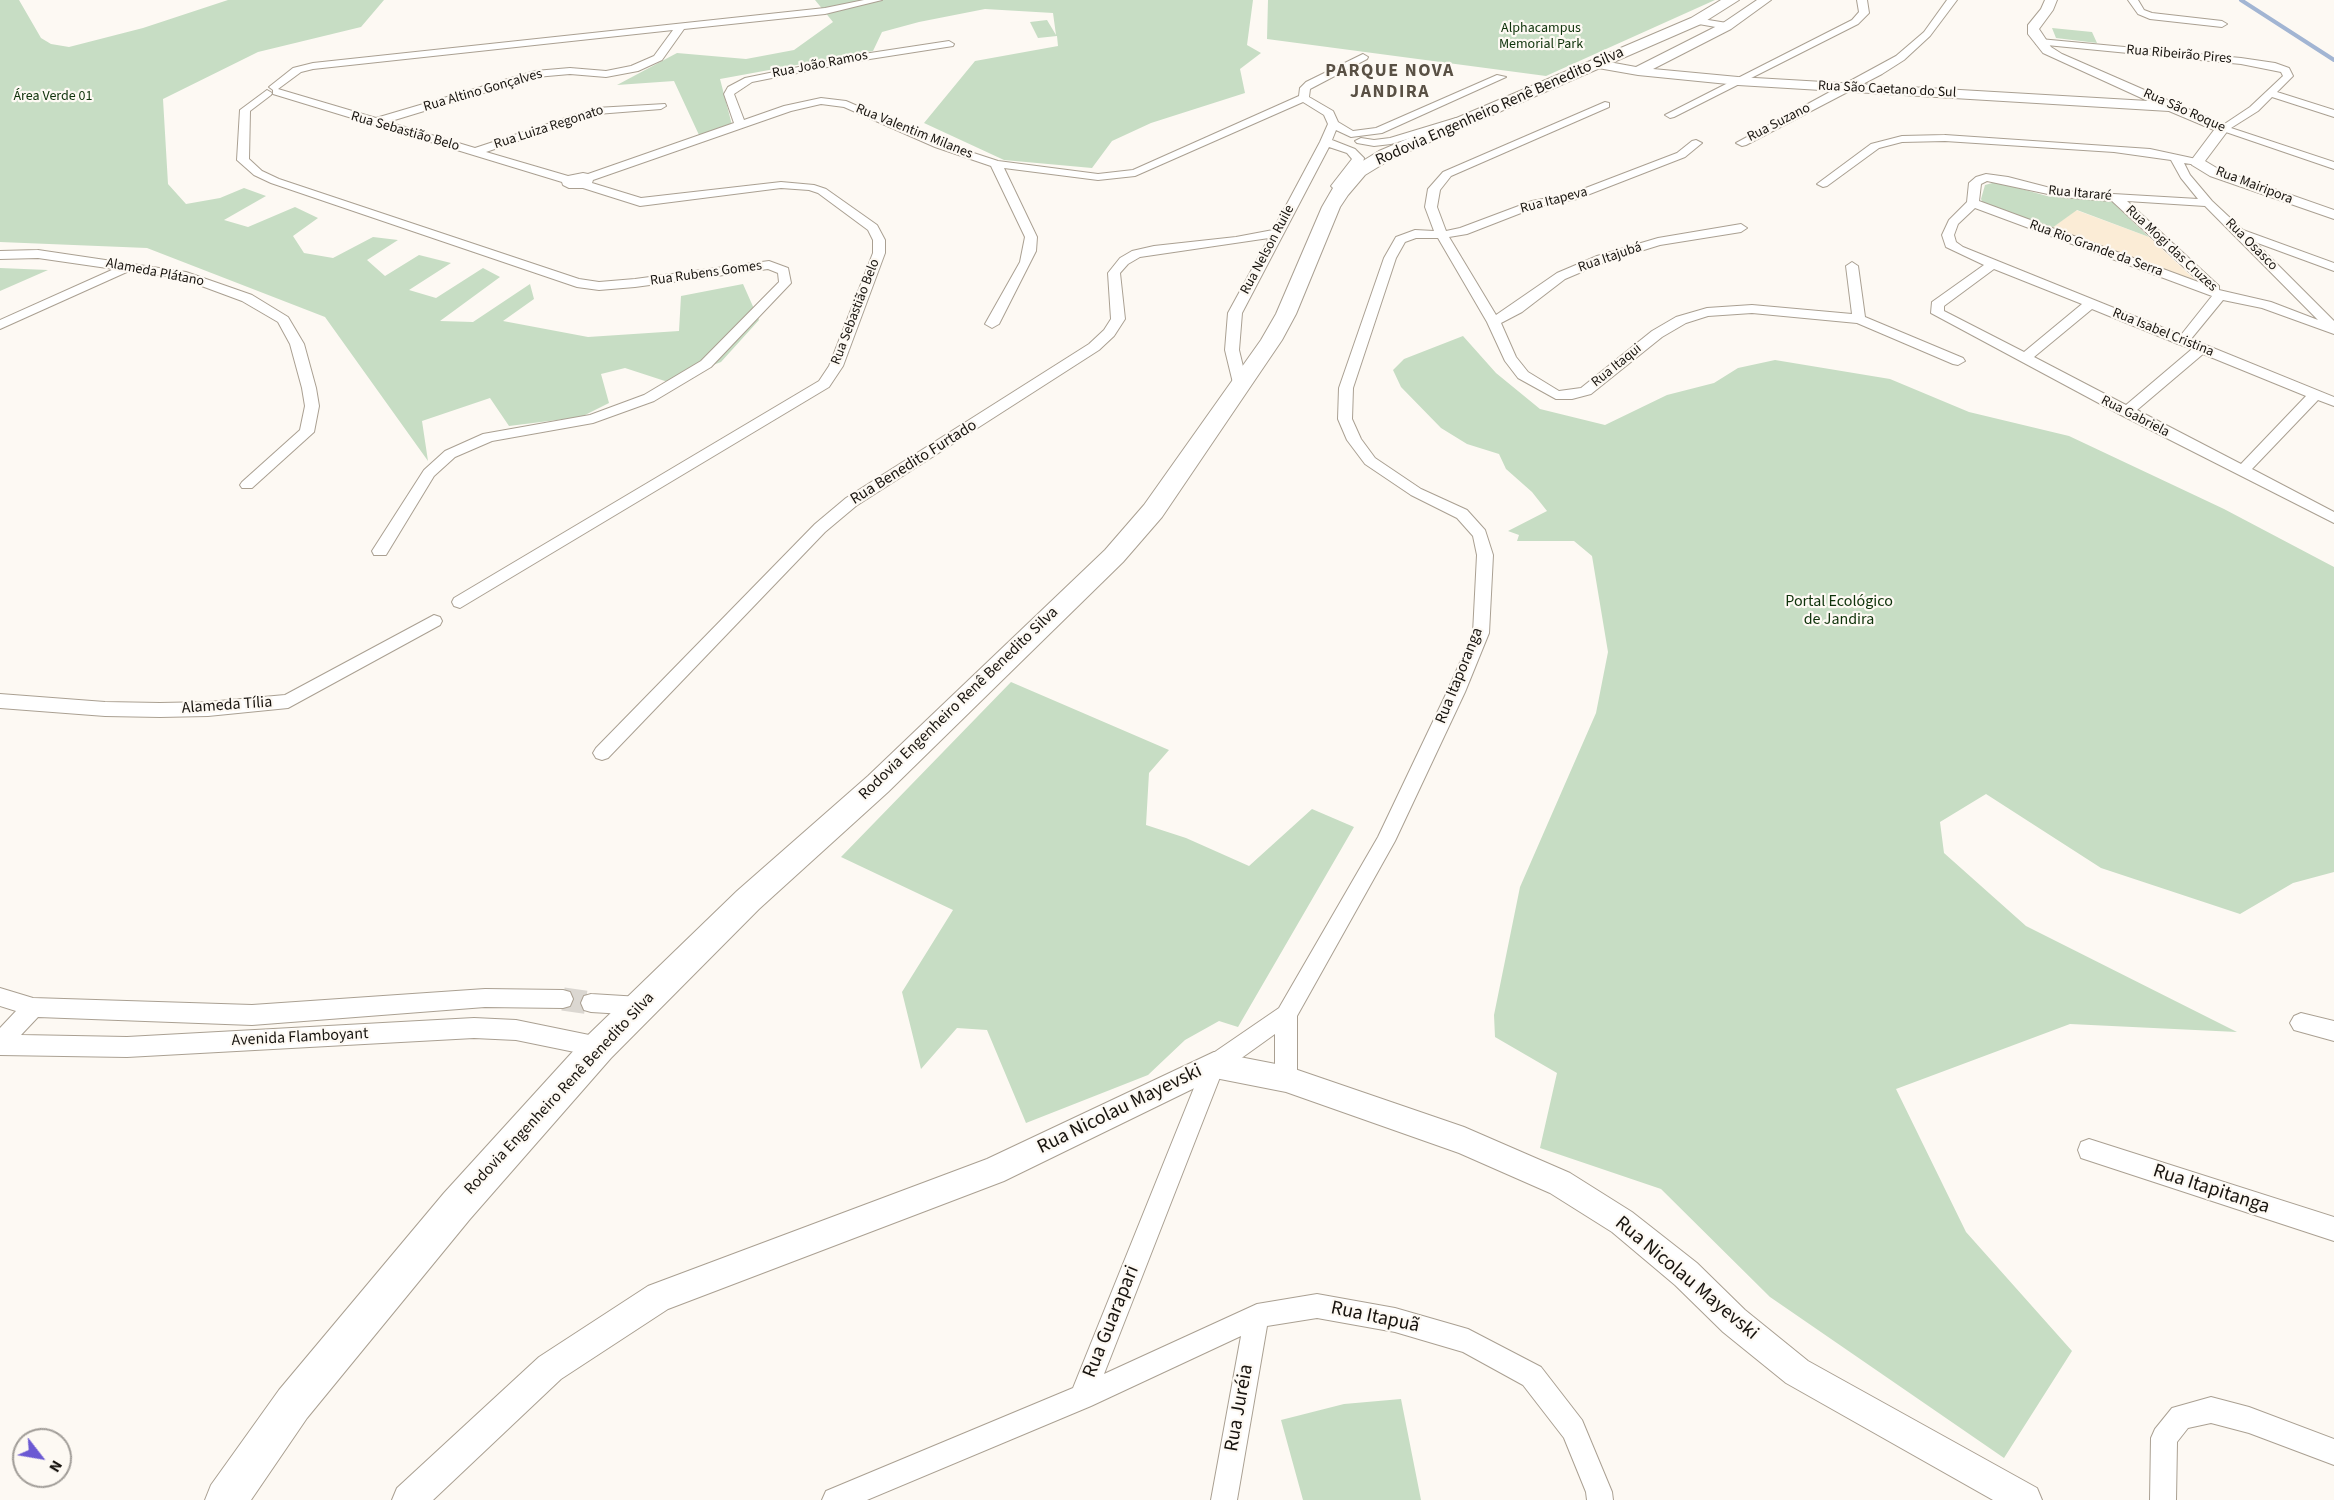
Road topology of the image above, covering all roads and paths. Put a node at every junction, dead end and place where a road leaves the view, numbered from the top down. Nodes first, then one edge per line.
1 (877, 0) edge
2 (1765, 0) edge
3 (1862, 0) edge
4 (1952, 0) edge
5 (2051, 0) edge
6 (2133, 0) edge
7 (1730, 13) edge
8 (2222, 24) dead end
9 (681, 26) junction
10 (2040, 42) junction
11 (949, 44) dead end
12 (1363, 57) dead end
13 (1598, 64) junction
14 (1638, 71) junction
15 (1501, 77) dead end
16 (1738, 81) junction
17 (1847, 88) junction
18 (273, 91) junction
19 (2270, 93) junction
20 (1304, 98) junction
21 (661, 105) dead end
22 (1605, 105) dead end
23 (2176, 107) junction
24 (2334, 114) edge
25 (1478, 115) junction
26 (1670, 115) dead end
27 (376, 122) junction
28 (1333, 123) junction
29 (741, 126) junction
30 (2222, 129) junction
31 (1356, 137) junction
32 (1326, 142) junction
33 (1742, 142) dead end
34 (1696, 143) dead end
35 (474, 152) junction
36 (2175, 156) junction
37 (2197, 162) junction
38 (996, 164) junction
39 (2334, 166) edge
40 (1359, 171) junction
41 (585, 181) junction
42 (1823, 184) dead end
43 (2116, 198) junction
44 (1973, 203) junction
45 (2208, 203) junction
46 (1331, 207) junction
47 (2334, 215) edge
48 (1741, 228) dead end
49 (2237, 232) junction
50 (1277, 233) junction
51 (1442, 235) junction
52 (1236, 242) junction
53 (0, 255) edge
54 (1265, 256) junction
55 (1993, 264) junction
56 (1852, 266) dead end
57 (128, 267) junction
58 (2334, 267) edge
59 (2220, 295) junction
60 (2300, 295) junction
61 (2090, 304) junction
62 (1859, 319) junction
63 (1494, 322) junction
64 (992, 324) dead end
65 (0, 325) edge
66 (2334, 329) edge
67 (2183, 341) junction
68 (2201, 348) junction
69 (2024, 359) junction
70 (1958, 361) dead end
71 (1240, 383) junction
72 (2315, 395) junction
73 (2334, 402) edge
74 (2126, 412) junction
75 (2242, 471) junction
76 (247, 485) dead end
77 (2334, 518) edge
78 (380, 551) dead end
79 (460, 602) dead end
80 (434, 621) dead end
81 (0, 701) edge
82 (602, 753) dead end
83 (0, 997) edge
84 (563, 999) tunnel mouth
85 (591, 1003) tunnel mouth
86 (640, 1006) junction
87 (33, 1007) junction
88 (1286, 1015) junction
89 (2301, 1023) dead end
90 (2334, 1031) edge
91 (0, 1044) edge
92 (599, 1047) junction
93 (1214, 1065) junction
94 (1286, 1079) junction
95 (2089, 1150) dead end
96 (2334, 1229) edge
97 (1257, 1316) junction
98 (1082, 1397) junction
99 (2334, 1452) edge
100 (226, 1500) edge
101 (409, 1500) edge
102 (835, 1500) edge
103 (1224, 1500) edge
104 (1600, 1500) edge
105 (2025, 1500) edge
106 (2163, 1500) edge

1 - 9 street, Rua Rubens Gomes
2 - 7 street
3 - 16 street
4 - 17 street, Rua Suzano
5 - 10 street
6 - 8 street
7 - 13 main road, Rodovia Engenheiro Renê Benedito Silva
7 - 14 street
9 - 18 street, Rua Rubens Gomes
9 - 27 street, Rua Altino Gonçalves
10 - 19 street, Rua Ribeirão Pires
10 - 23 street, Rua São Roque
11 - 29 street, Rua João Ramos
12 - 20 street, Rua Valentim Milanes
13 - 14 street, Rua São Caetano do Sul
13 - 25 main road, Rodovia Engenheiro Renê Benedito Silva
14 - 16 street, Rua São Caetano do Sul
15 - 31 street
16 - 17 street, Rua São Caetano do Sul
16 - 26 street
17 - 23 street, Rua São Caetano do Sul
17 - 33 street, Rua Suzano
18 - 27 street, Rua Sebastião Belo
18 - 78 street, Rua Rubens Gomes
19 - 24 street
19 - 30 street
20 - 28 street
20 - 38 street, Rua Valentim Milanes
21 - 35 street, Rua Luiza Regonato
22 - 51 street, Rua Itaqui
23 - 30 street, Rua São Roque
25 - 31 street
25 - 40 main road, Rodovia Engenheiro Renê Benedito Silva
27 - 35 street, Rua Sebastião Belo
28 - 31 street
28 - 32 street, Rua Nelson Ruile
29 - 38 street, Rua Valentim Milanes
29 - 41 street, Rua Valentim Milanes
30 - 37 street
30 - 39 street, Rua São Roque
31 - 40 street
32 - 46 street
32 - 50 street, Rua Nelson Ruile
34 - 51 street, Rua Itapeva
35 - 41 street, Rua Sebastião Belo
36 - 37 street, Rua Mairipora
36 - 42 street, Rua Mairipora
36 - 45 street, Rua Osasco
37 - 47 street, Rua Mairipora
38 - 64 street
40 - 46 main road, Rodovia Engenheiro Renê Benedito Silva
41 - 79 street, Rua Sebastião Belo
43 - 44 street, Rua Itararé
43 - 45 street, Rua Itararé
43 - 59 street, Rua Mogi das Cruzes
44 - 55 street, Rua Isabel Cristina
44 - 59 street, Rua Rio Grande da Serra
45 - 49 street, Rua Osasco
46 - 71 main road, Rodovia Engenheiro Renê Benedito Silva
48 - 63 street, Rua Itajubá
49 - 58 street
49 - 60 street, Rua Osasco
50 - 52 street, Rua Benedito Furtado
50 - 54 street, Rua Nelson Ruile
51 - 63 street, Rua Itaqui
51 - 88 street, Rua Itaporanga
52 - 54 street
52 - 82 street, Rua Benedito Furtado
53 - 57 street, Alameda Plátano
54 - 71 street, Rua Nelson Ruile
55 - 61 street, Rua Isabel Cristina
55 - 69 street, Rua Gabriela
56 - 62 street
57 - 65 street
57 - 76 street, Alameda Plátano
59 - 60 street, Rua Mogi das Cruzes
59 - 66 street, Rua Osasco
59 - 67 street
60 - 66 street, Rua Osasco
61 - 67 street, Rua Isabel Cristina
61 - 69 street
62 - 63 street, Rua Itaqui
62 - 70 street, Rua Itaqui
67 - 68 street, Rua Isabel Cristina
68 - 72 street, Rua Isabel Cristina
68 - 74 street
69 - 74 street, Rua Gabriela
71 - 86 main road, Rodovia Engenheiro Renê Benedito Silva
72 - 73 street, Rua Isabel Cristina
72 - 75 street
74 - 75 street, Rua Gabriela
75 - 77 street, Rua Gabriela
80 - 81 street, Alameda Tília
83 - 87 street, Avenida Flamboyant
84 - 87 street, Avenida Flamboyant
85 - 86 street
86 - 92 main road, Rodovia Engenheiro Renê Benedito Silva
87 - 91 street
88 - 93 street, Rua Itaporanga
88 - 94 street, Rua Itaporanga
89 - 90 street
91 - 92 street, Avenida Flamboyant
92 - 100 main road, Rodovia Engenheiro Renê Benedito Silva
93 - 94 street, Rua Nicolau Mayevski
93 - 98 street, Rua Guarapari
93 - 101 street, Rua Nicolau Mayevski
94 - 105 street, Rua Nicolau Mayevski
95 - 96 street, Rua Itapitanga
97 - 98 street, Rua Itapuã
97 - 103 street, Rua Juréia
97 - 104 street, Rua Itapuã
98 - 102 street, Rua Guarapari
99 - 106 street

